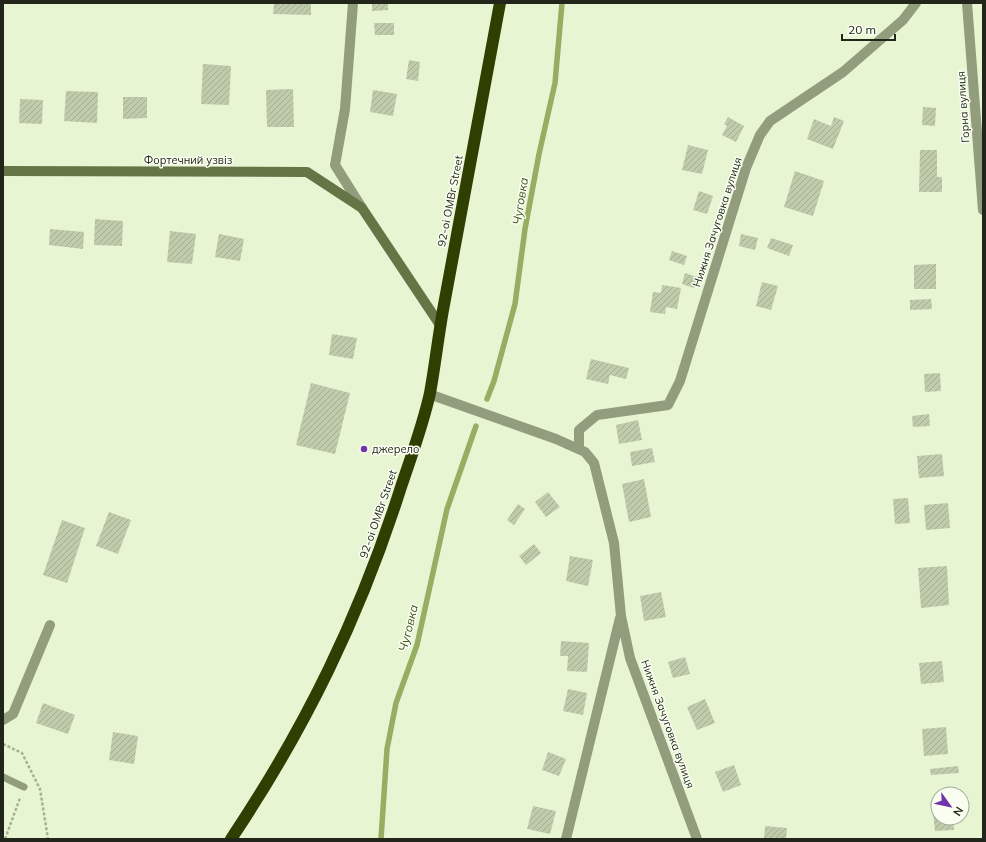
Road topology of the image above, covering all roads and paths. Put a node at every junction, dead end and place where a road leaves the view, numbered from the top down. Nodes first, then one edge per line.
1 (352, 3) edge
2 (500, 3) edge
3 (916, 3) edge
4 (967, 3) edge
5 (3, 171) edge
6 (362, 208) junction
7 (983, 210) edge
8 (440, 325) junction
9 (430, 394) junction
10 (579, 448) junction
11 (621, 616) junction
12 (50, 625) dead end
13 (3, 720) edge
14 (3, 777) edge
15 (24, 787) joint
16 (6, 839) edge
17 (231, 839) edge
18 (566, 839) edge
19 (697, 839) edge

1 - 6 street, Фортечний узвіз
2 - 8 highway, 92-oi OMBr Street
3 - 10 street, Нижня Зачуговка вулиця
4 - 7 street, Горна вулиця
5 - 6 street, Фортечний узвіз
6 - 8 street, Фортечний узвіз
8 - 9 highway, 92-oi OMBr Street
9 - 10 street, Нижня Зачуговка вулиця
9 - 17 highway, 92-oi OMBr Street
10 - 11 street, Нижня Зачуговка вулиця
11 - 18 street, Нижня Зачуговка вулиця
11 - 19 street, Нижня Зачуговка вулиця
12 - 13 street
14 - 15 lane
15 - 16 path

